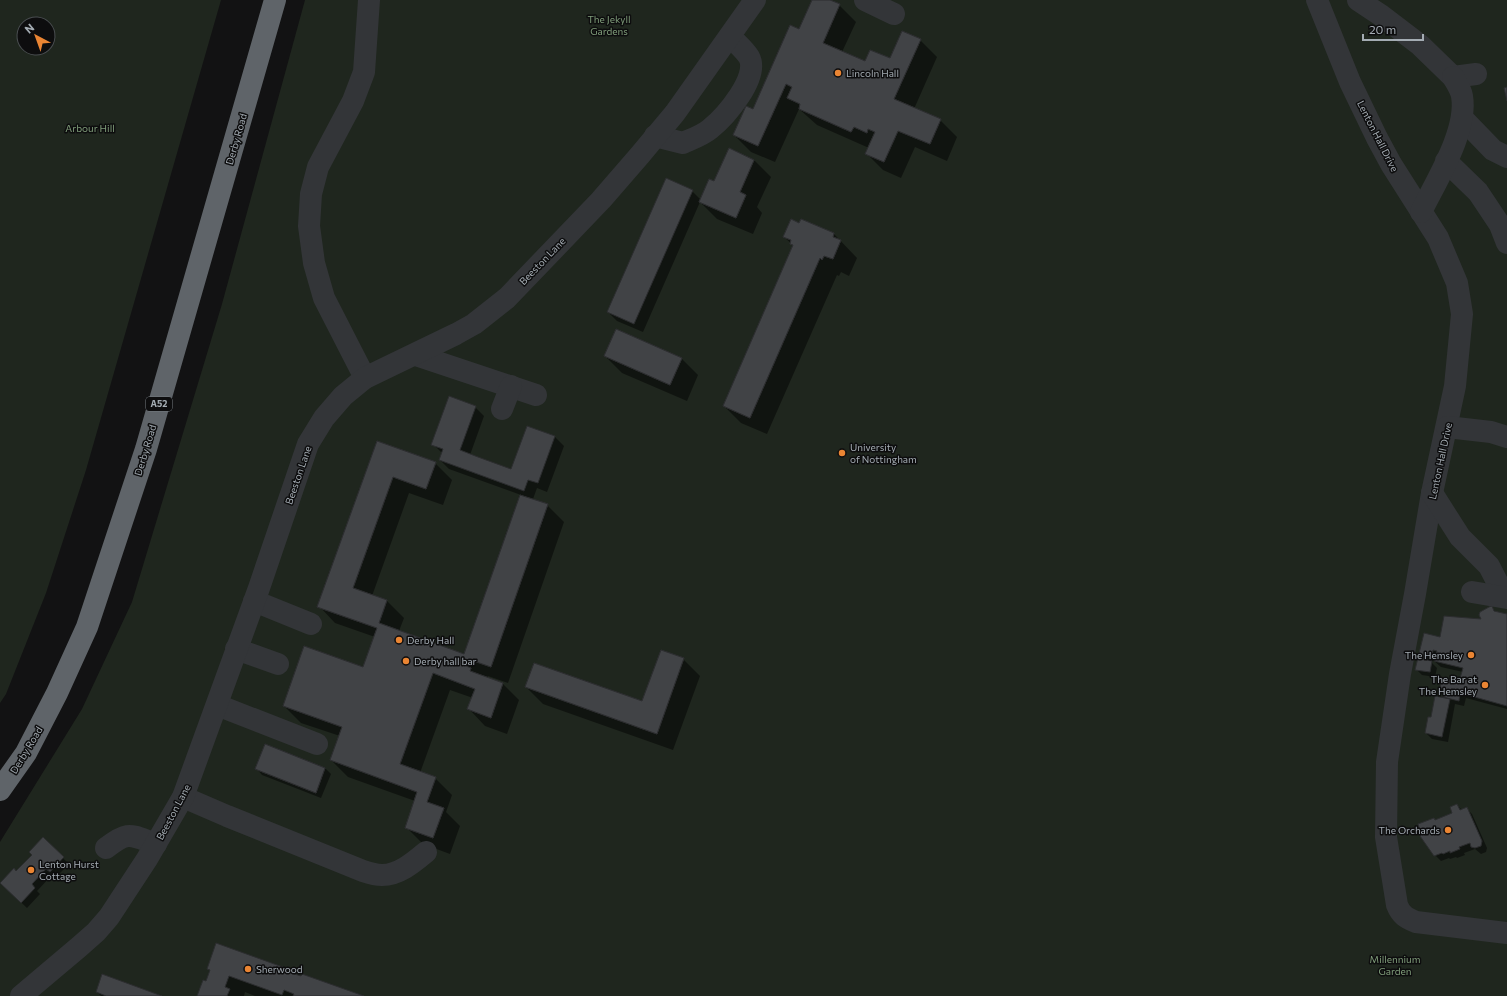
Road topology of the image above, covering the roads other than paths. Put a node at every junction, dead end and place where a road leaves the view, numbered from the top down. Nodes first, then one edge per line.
1 (275, 0) edge
2 (368, 0) edge
3 (755, 0) edge
4 (866, 0) edge
5 (1317, 0) edge
6 (1358, 0) edge
7 (894, 14) dead end
8 (730, 36) junction
9 (1476, 74) dead end
10 (1453, 76) junction
11 (1463, 119) junction
12 (655, 136) junction
13 (1507, 157) edge
14 (1446, 161) junction
15 (1421, 212) junction
16 (1507, 243) edge
17 (416, 355) junction
18 (365, 378) junction
19 (511, 386) junction
20 (536, 395) dead end
21 (502, 409) dead end
22 (1447, 427) junction
23 (1507, 437) edge
24 (1432, 493) junction
25 (1472, 592) dead end
26 (1506, 598) edge
27 (254, 601) junction
28 (311, 624) dead end
29 (236, 649) junction
30 (278, 664) dead end
31 (217, 705) junction
32 (317, 744) dead end
33 (0, 790) edge
34 (183, 797) junction
35 (156, 844) junction
36 (106, 848) dead end
37 (426, 852) dead end
38 (1507, 933) edge
39 (21, 996) edge

1 - 33 highway, Derby Road / A52
2 - 18 street
3 - 8 street, Beeston Lane
4 - 7 street
5 - 15 street, Lenton Hall Drive
6 - 10 street
8 - 12 street, Beeston Lane
8 - 12 street
9 - 10 street
10 - 11 street
11 - 13 street
11 - 14 street
12 - 17 street, Beeston Lane
14 - 15 street
14 - 16 street
15 - 22 street, Lenton Hall Drive
17 - 18 street, Beeston Lane
17 - 19 street
18 - 27 street, Beeston Lane
19 - 20 street
19 - 21 street
22 - 23 street
22 - 24 street, Lenton Hall Drive
24 - 26 street
24 - 38 street, Lenton Hall Drive
25 - 26 street
27 - 28 street
27 - 29 street, Beeston Lane
29 - 30 street
29 - 31 street, Beeston Lane
31 - 32 street
31 - 34 street, Beeston Lane
34 - 35 street, Beeston Lane
34 - 37 street
35 - 36 street
35 - 39 street, Beeston Lane

